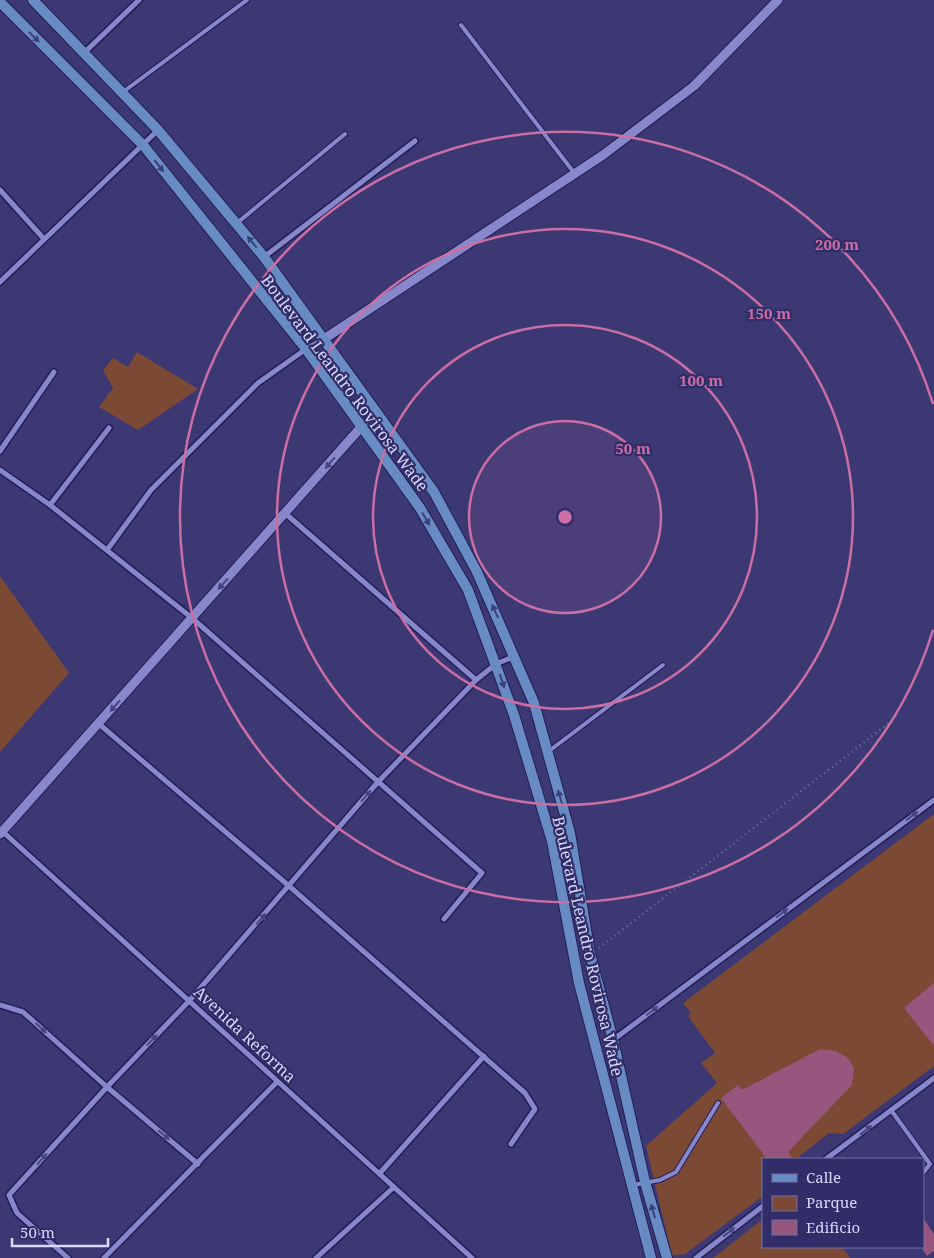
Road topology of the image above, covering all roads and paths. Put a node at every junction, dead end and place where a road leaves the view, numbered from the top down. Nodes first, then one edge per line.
1 (34, 0) edge
2 (139, 0) edge
3 (247, 0) edge
4 (778, 0) edge
5 (0, 2) edge
6 (461, 25) dead end
7 (84, 52) junction
8 (122, 92) junction
9 (158, 130) junction
10 (345, 134) dead end
11 (415, 141) dead end
12 (143, 145) junction
13 (575, 174) junction
14 (0, 190) edge
15 (237, 223) junction
16 (44, 239) junction
17 (264, 257) junction
18 (0, 282) edge
19 (324, 339) junction
20 (306, 349) junction
21 (54, 372) dead end
22 (378, 414) junction
23 (362, 426) junction
24 (109, 428) dead end
25 (0, 451) edge
26 (0, 470) edge
27 (50, 505) junction
28 (286, 514) junction
29 (107, 550) junction
30 (192, 618) junction
31 (515, 655) junction
32 (496, 664) junction
33 (663, 665) dead end
34 (476, 680) junction
35 (894, 719) dead end
36 (99, 724) junction
37 (548, 752) junction
38 (377, 783) junction
39 (934, 800) edge
40 (1, 832) edge
41 (570, 833) junction
42 (552, 841) junction
43 (289, 886) junction
44 (444, 919) dead end
45 (590, 954) junction
46 (190, 1000) junction
47 (0, 1005) edge
48 (613, 1040) junction
49 (484, 1056) junction
50 (934, 1078) edge
51 (277, 1082) junction
52 (107, 1087) junction
53 (718, 1103) dead end
54 (891, 1110) junction
55 (511, 1144) dead end
56 (827, 1158) edge
57 (198, 1164) junction
58 (924, 1172) edge
59 (380, 1173) junction
60 (645, 1182) junction
61 (633, 1185) junction
62 (394, 1187) junction
63 (762, 1207) edge
64 (68, 1258) edge
65 (104, 1258) edge
66 (316, 1258) edge
67 (472, 1258) edge
68 (651, 1258) edge
69 (667, 1258) edge
70 (696, 1258) edge

1 - 7 main road, Boulevard Leandro Rovirosa Wade
2 - 7 street
3 - 8 lane
4 - 13 street
5 -> 12 main road, Boulevard Leandro Rovirosa Wade
6 - 13 lane
7 - 8 main road, Boulevard Leandro Rovirosa Wade
8 - 9 main road, Boulevard Leandro Rovirosa Wade
9 - 12 street
9 - 15 main road, Boulevard Leandro Rovirosa Wade
10 - 15 lane
11 - 17 street
12 - 16 street
12 -> 20 main road, Boulevard Leandro Rovirosa Wade
13 - 19 street
14 - 16 street
17 -> 15 main road, Boulevard Leandro Rovirosa Wade
16 - 18 street
17 - 19 main road, Boulevard Leandro Rovirosa Wade
19 - 20 street
19 - 22 main road, Boulevard Leandro Rovirosa Wade
20 - 23 main road, Boulevard Leandro Rovirosa Wade
20 - 29 street
21 - 25 street
22 - 23 street
31 -> 22 main road, Boulevard Leandro Rovirosa Wade
23 -> 28 street
23 -> 32 main road, Boulevard Leandro Rovirosa Wade
24 - 27 street
26 - 27 street
27 - 29 street
28 -> 30 street
28 - 34 street
29 - 30 street
30 -> 36 street
30 - 38 street
31 - 32 street
31 - 37 main road, Boulevard Leandro Rovirosa Wade
32 - 34 street
32 -> 42 main road, Boulevard Leandro Rovirosa Wade
33 - 37 lane
34 - 38 street
35 - 45 path
36 - 40 street
36 - 43 street
41 -> 37 main road, Boulevard Leandro Rovirosa Wade
43 -> 38 street
38 - 44 street
48 -> 39 street
40 - 46 street, Avenida Reforma
41 - 42 main road
41 - 45 main road, Boulevard Leandro Rovirosa Wade
42 - 61 main road, Boulevard Leandro Rovirosa Wade
46 -> 43 street
43 - 49 street
45 - 48 main road, Boulevard Leandro Rovirosa Wade
46 - 51 street, Avenida Reforma
52 -> 46 street
47 -> 52 street
48 - 60 main road, Boulevard Leandro Rovirosa Wade
49 - 55 street
49 - 59 street
50 - 54 street
51 - 57 street
51 - 59 street, Avenida Reforma
52 -> 57 street
64 -> 52 street
53 - 60 lane
56 -> 54 street
54 - 58 lane
57 - 65 street
59 - 62 street, Avenida Reforma
60 - 61 lane
69 -> 60 main road, Boulevard Leandro Rovirosa Wade
61 - 68 main road, Boulevard Leandro Rovirosa Wade
62 - 66 street
62 - 67 street, Avenida Reforma
70 -> 63 street

